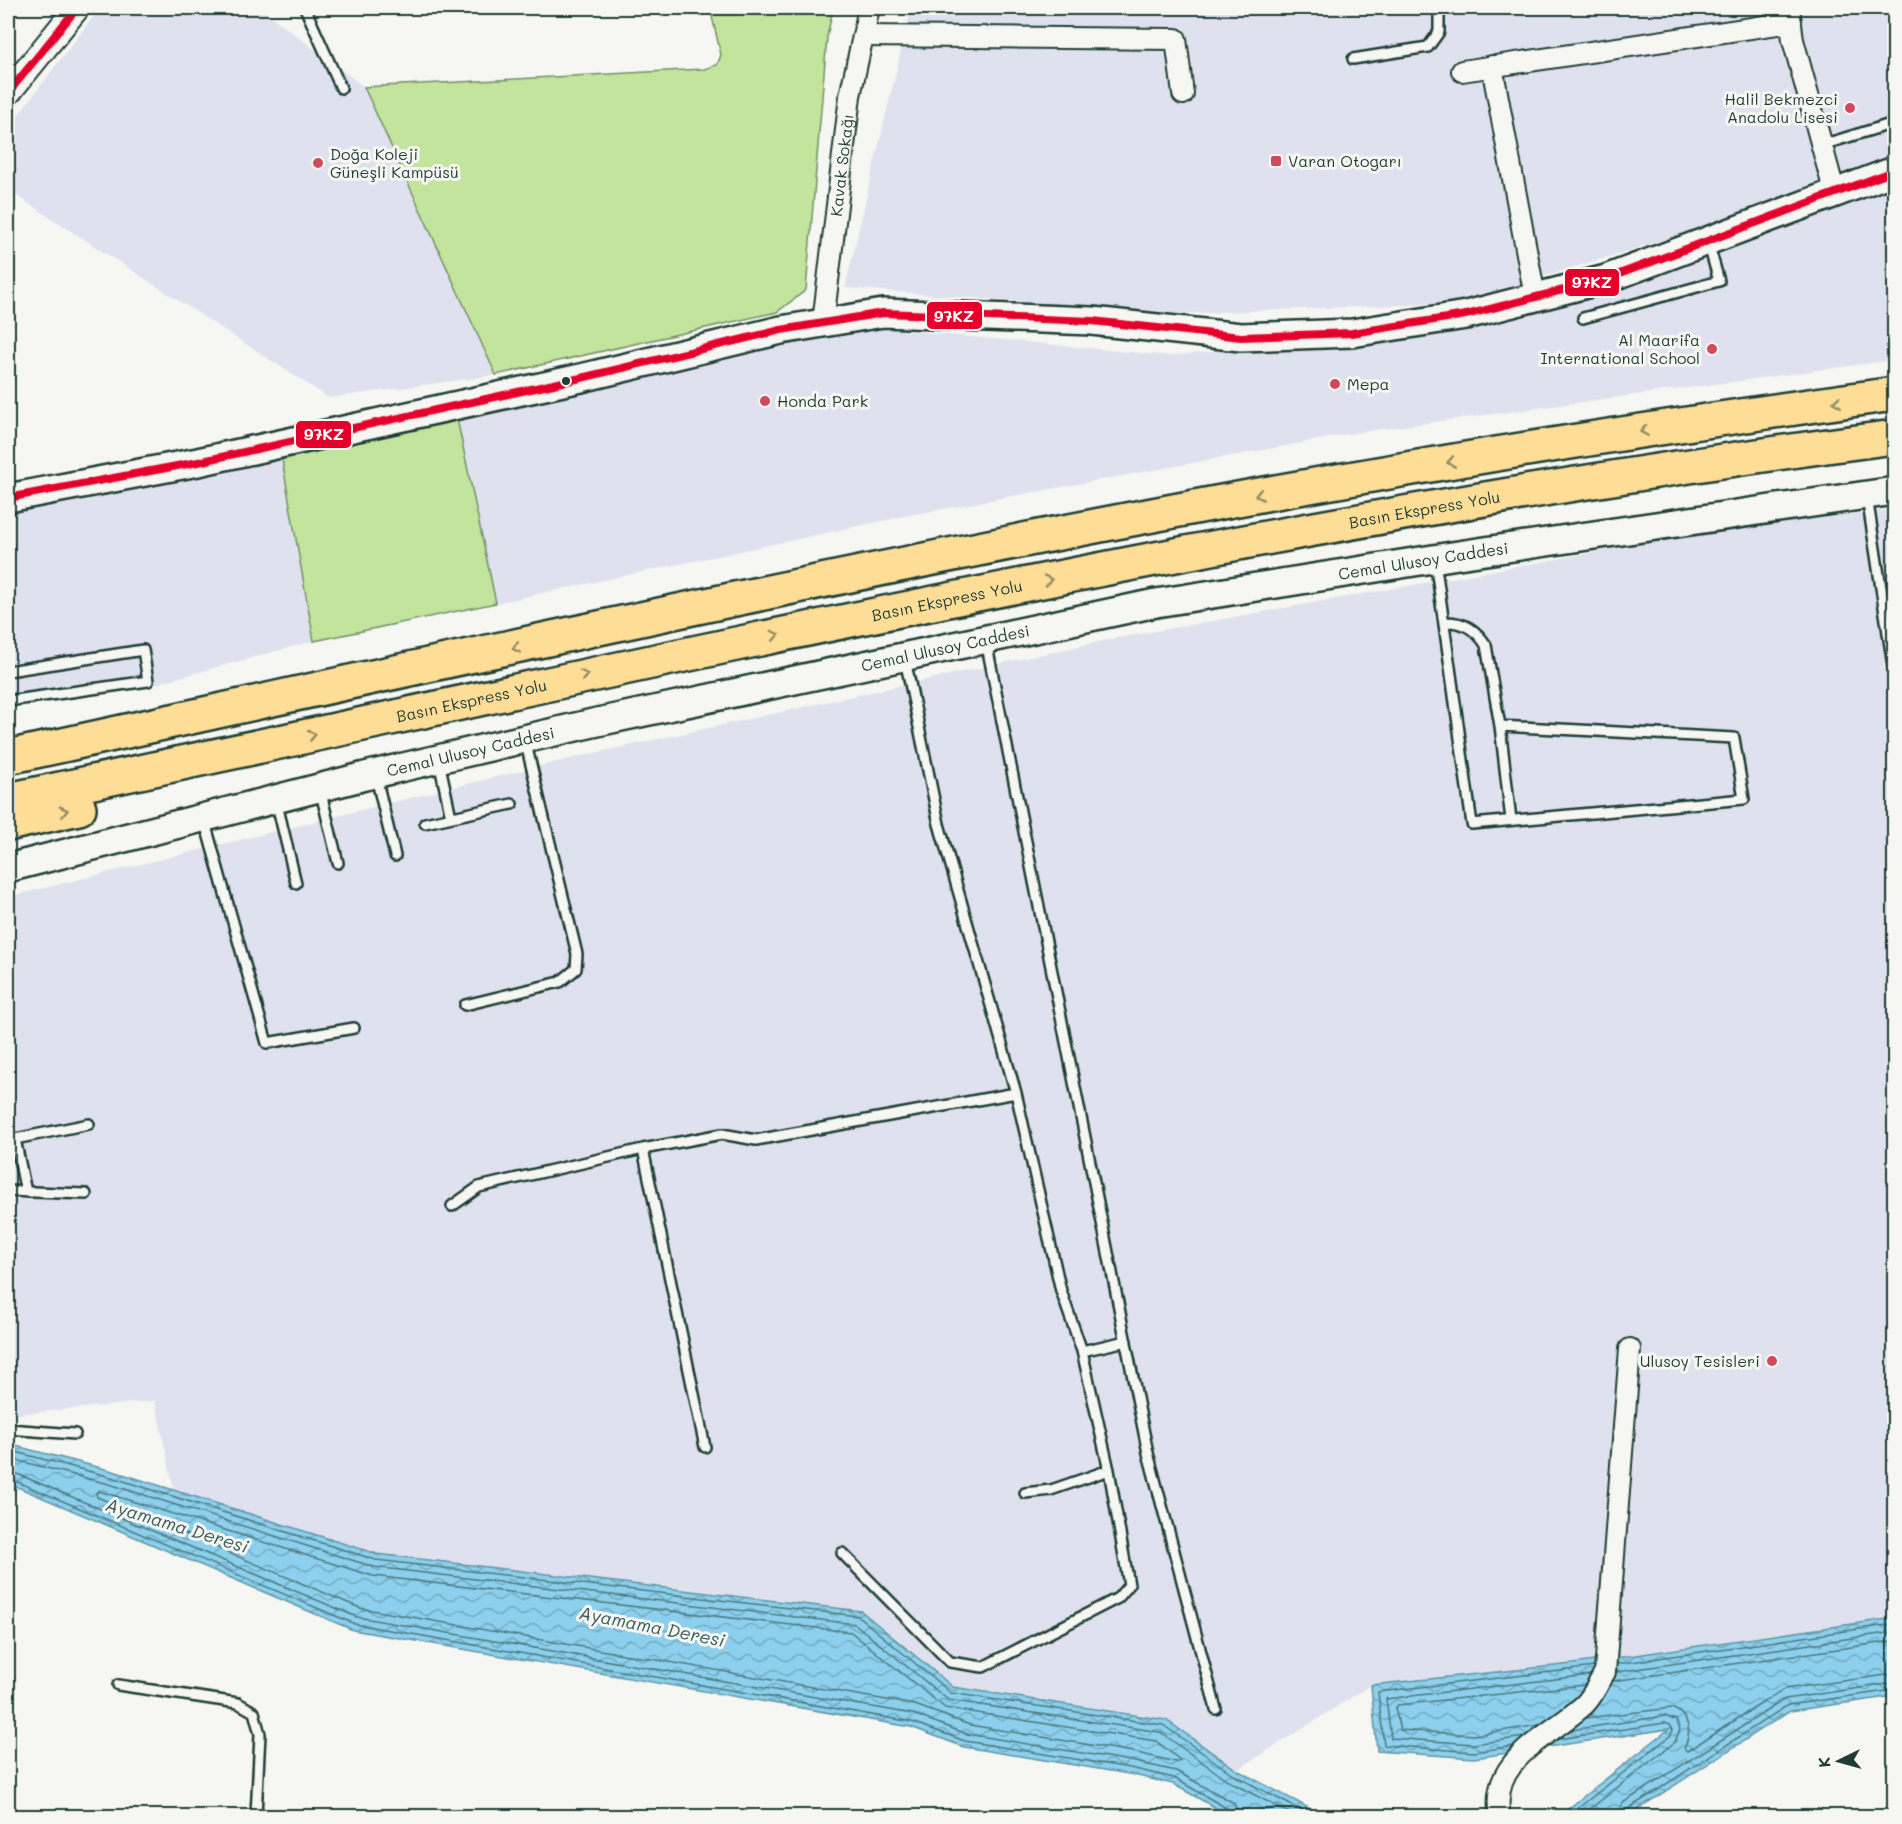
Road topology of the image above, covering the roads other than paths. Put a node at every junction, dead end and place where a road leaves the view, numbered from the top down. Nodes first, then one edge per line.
1 (78, 8) edge
2 (305, 8) edge
3 (869, 8) edge
4 (1438, 8) edge
5 (1790, 15) edge
6 (863, 36) junction
7 (1353, 59) dead end
8 (1492, 66) junction
9 (1462, 71) dead end
10 (340, 88) dead end
11 (8, 93) edge
12 (1183, 94) dead end
13 (1894, 123) edge
14 (1822, 145) junction
15 (1894, 171) edge
16 (1835, 194) junction
17 (1708, 239) junction
18 (1535, 297) junction
19 (1583, 318) dead end
20 (823, 323) junction
21 (1894, 394) edge
22 (1894, 437) edge
23 (1894, 491) edge
24 (1867, 495) junction
25 (8, 498) edge
26 (1435, 559) junction
27 (1444, 622) junction
28 (986, 641) junction
29 (905, 656) junction
30 (8, 671) edge
31 (1894, 672) edge
32 (332, 686) junction
33 (8, 701) edge
34 (1500, 726) junction
35 (8, 735) edge
36 (525, 739) junction
37 (255, 748) junction
38 (8, 757) edge
39 (439, 759) junction
40 (375, 774) junction
41 (320, 788) junction
42 (276, 799) junction
43 (8, 800) edge
44 (512, 804) dead end
45 (203, 816) junction
46 (451, 817) junction
47 (1510, 820) junction
48 (425, 823) dead end
49 (8, 824) edge
50 (395, 856) dead end
51 (338, 863) dead end
52 (8, 867) edge
53 (296, 882) dead end
54 (465, 1005) dead end
55 (354, 1028) dead end
56 (1016, 1093) junction
57 (89, 1124) dead end
58 (643, 1149) junction
59 (8, 1191) edge
60 (26, 1192) junction
61 (86, 1194) dead end
62 (452, 1206) dead end
63 (1126, 1341) junction
64 (1629, 1349) dead end
65 (1082, 1352) junction
66 (8, 1429) edge
67 (75, 1434) dead end
68 (705, 1447) dead end
69 (1109, 1470) junction
70 (1025, 1493) dead end
71 (842, 1553) dead end
72 (118, 1685) dead end
73 (1216, 1709) dead end
74 (1499, 1812) edge
75 (256, 1816) edge

1 - 11 street
2 - 10 lane
3 - 6 street, Kavak Sokağı
4 - 7 lane
5 - 8 street
5 - 14 street
6 - 12 street
6 - 20 street, Kavak Sokağı
8 - 9 street
8 - 18 street
13 - 14 lane
14 - 16 street
15 - 16 main road
16 - 17 main road
17 - 18 main road
17 - 19 lane
18 - 20 main road
20 - 25 main road
21 -> 32 highway
37 -> 22 highway, Basın Ekspress Yolu
23 - 24 main road, Cemal Ulusoy Caddesi
24 - 26 main road, Cemal Ulusoy Caddesi
24 - 31 lane
26 - 27 lane
26 - 28 main road, Cemal Ulusoy Caddesi
27 - 34 lane
27 - 47 lane
28 - 29 main road, Cemal Ulusoy Caddesi
28 - 63 lane
29 - 36 main road, Cemal Ulusoy Caddesi
29 - 56 lane
30 - 33 lane
32 - 35 highway
32 - 38 highway
34 - 47 lane
34 - 47 lane
36 - 39 main road, Cemal Ulusoy Caddesi
36 - 54 lane
37 - 43 highway, Basın Ekspress Yolu
49 -> 37 highway
39 - 40 main road, Cemal Ulusoy Caddesi
39 - 46 lane
40 - 41 main road, Cemal Ulusoy Caddesi
40 - 50 lane
41 - 42 main road, Cemal Ulusoy Caddesi
41 - 51 lane
42 - 45 main road, Cemal Ulusoy Caddesi
42 - 53 lane
44 - 46 lane
45 - 52 main road, Cemal Ulusoy Caddesi
45 - 55 lane
46 - 48 lane
56 - 58 lane
56 - 65 lane
57 - 60 lane
58 - 62 lane
58 - 68 lane
59 - 60 lane
60 - 61 lane
63 - 65 lane
63 - 73 lane
64 - 74 street
65 - 69 lane
66 - 67 lane
69 - 70 lane
69 - 71 lane
72 - 75 lane

